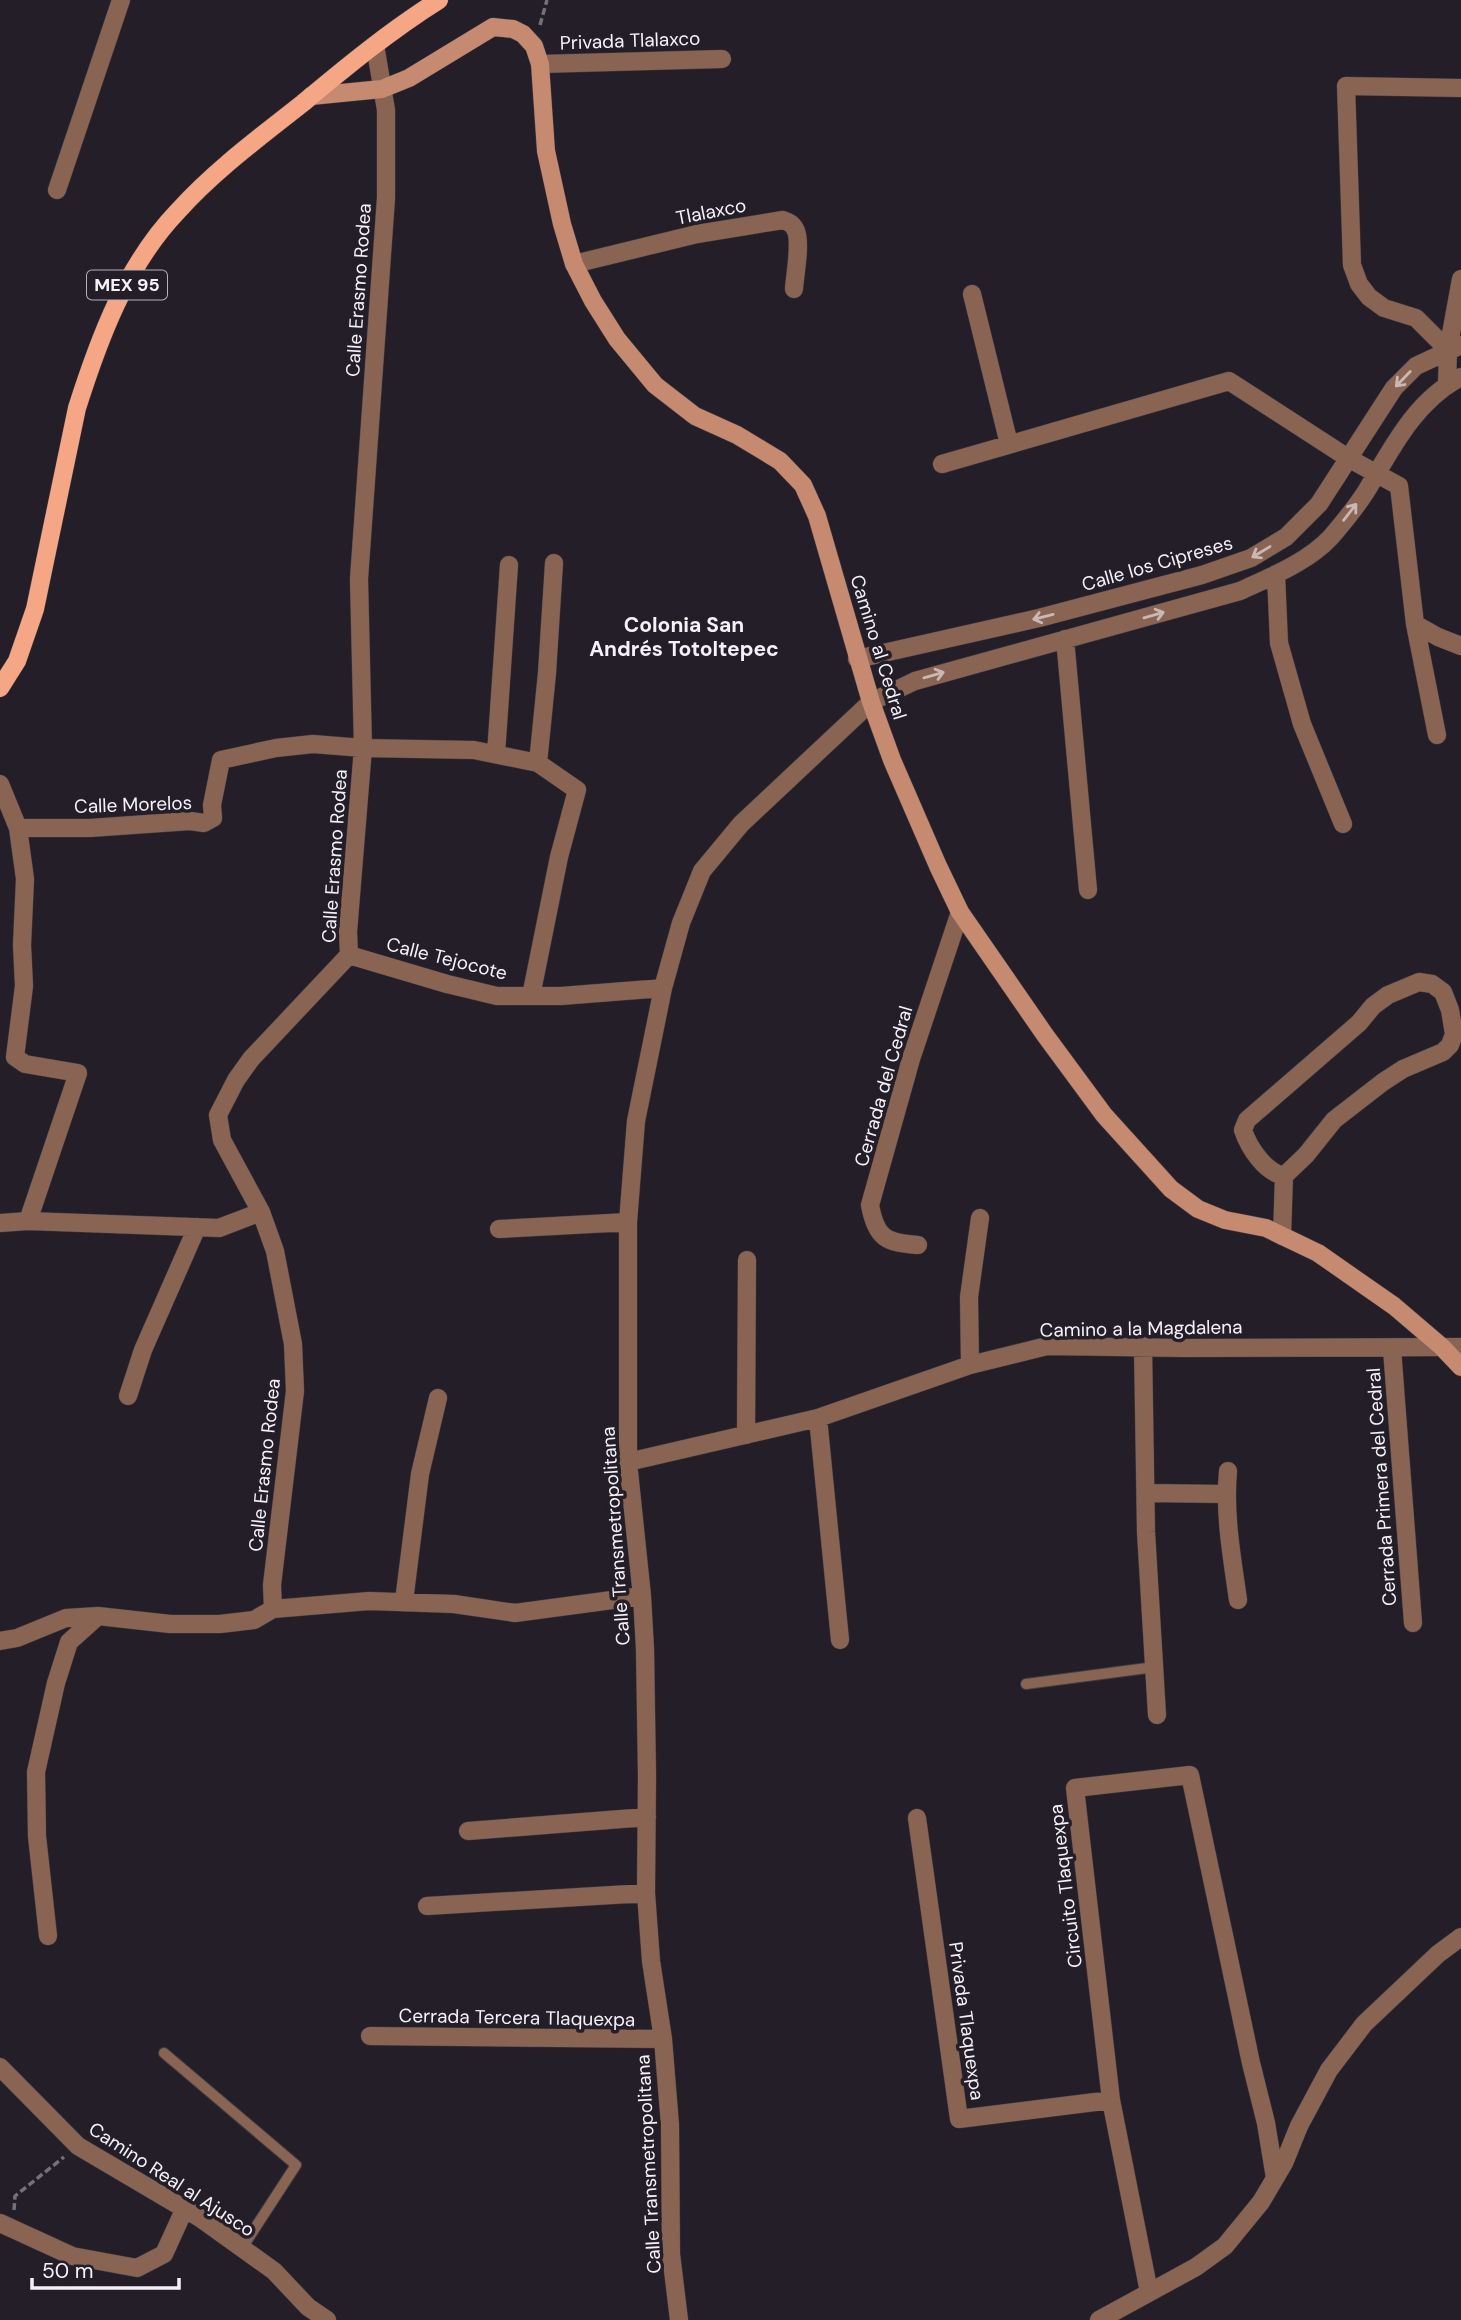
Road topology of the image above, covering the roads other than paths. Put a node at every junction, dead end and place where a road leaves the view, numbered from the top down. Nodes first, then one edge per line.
1 (121, 0) edge
2 (439, 0) edge
3 (375, 45) junction
4 (722, 59) dead end
5 (540, 64) junction
6 (1461, 88) edge
7 (382, 89) junction
8 (311, 96) junction
9 (57, 190) dead end
10 (574, 264) junction
11 (1461, 279) edge
12 (794, 289) dead end
13 (972, 294) dead end
14 (1455, 347) edge
15 (1454, 381) edge
16 (1009, 444) junction
17 (1348, 458) junction
18 (942, 464) dead end
19 (1375, 475) junction
20 (554, 563) dead end
21 (509, 565) dead end
22 (1276, 574) junction
23 (1415, 624) junction
24 (1065, 639) junction
25 (1461, 646) edge
26 (857, 659) junction
27 (0, 688) edge
28 (871, 702) junction
29 (1437, 735) dead end
30 (363, 748) junction
31 (495, 754) junction
32 (538, 763) junction
33 (0, 783) edge
34 (1343, 824) dead end
35 (18, 828) junction
36 (1088, 890) dead end
37 (960, 912) junction
38 (349, 955) junction
39 (663, 988) junction
40 (531, 996) junction
41 (1284, 1176) junction
42 (261, 1212) junction
43 (980, 1218) dead end
44 (28, 1221) junction
45 (628, 1222) junction
46 (0, 1223) edge
47 (197, 1227) junction
48 (499, 1229) dead end
49 (1282, 1236) junction
50 (918, 1245) dead end
51 (747, 1260) dead end
52 (1143, 1346) junction
53 (1442, 1347) junction
54 (1461, 1347) edge
55 (1392, 1349) junction
56 (970, 1365) junction
57 (1461, 1367) edge
58 (128, 1396) dead end
59 (438, 1398) dead end
60 (818, 1418) junction
61 (746, 1435) junction
62 (628, 1462) junction
63 (1227, 1471) dead end
64 (1147, 1493) junction
65 (1226, 1494) junction
66 (642, 1596) junction
67 (1238, 1600) dead end
68 (404, 1601) junction
69 (272, 1609) junction
70 (97, 1616) junction
71 (1413, 1623) dead end
72 (840, 1640) dead end
73 (0, 1641) edge
74 (1154, 1667) junction
75 (1026, 1684) dead end
76 (1157, 1715) dead end
77 (647, 1817) junction
78 (918, 1818) dead end
79 (468, 1831) dead end
80 (646, 1893) junction
81 (427, 1906) dead end
82 (48, 1936) dead end
83 (1461, 1937) edge
84 (370, 2036) dead end
85 (663, 2039) junction
86 (164, 2053) dead end
87 (0, 2067) edge
88 (1111, 2100) junction
89 (1275, 2178) junction
90 (185, 2208) junction
91 (6, 2226) edge
92 (243, 2248) junction
93 (1149, 2292) junction
94 (327, 2320) edge
95 (678, 2320) edge
96 (1099, 2320) edge

1 - 9 street
2 - 3 main road, MEX 95
3 - 7 street, Calle Erasmo Rodea
3 - 8 main road, MEX 95
4 - 5 street, Privada Tlalaxco
5 - 7 street, Camino al Cedral
5 - 10 street, Camino al Cedral
6 - 14 street
7 - 8 street, Camino al Cedral
7 - 30 street, Calle Erasmo Rodea
8 - 27 main road, MEX 95
10 - 12 street, Tlalaxco
10 - 26 street, Camino al Cedral
11 - 14 street
13 - 16 street
14 - 15 street
14 -> 17 street, Calle los Cipreses
15 - 19 street
16 - 17 street
16 - 18 street
17 - 19 street
17 -> 26 street, Calle los Cipreses
22 -> 19 street
19 - 23 street
20 - 32 street
21 - 31 street
24 -> 22 street
22 - 34 street
23 - 25 street
23 - 29 street
28 -> 24 street
24 - 36 street
26 - 28 street, Camino al Cedral
28 - 37 street, Camino al Cedral
28 - 39 street, Calle Transmetropolitana
30 - 31 street
30 - 35 street, Calle Morelos
30 - 38 street, Calle Erasmo Rodea
31 - 32 street
32 - 40 street
33 - 35 street
35 - 44 street
37 - 49 street, Camino al Cedral
37 - 50 street, Cerrada del Cedral
38 - 40 street, Calle Tejocote
38 - 42 street, Calle Erasmo Rodea
39 - 40 street, Calle Tejocote
39 - 45 street, Calle Transmetropolitana
41 - 41 street
41 - 49 street
42 - 47 street
42 - 69 street, Calle Erasmo Rodea
43 - 56 street
44 - 46 street
44 - 47 street
45 - 48 street
45 - 62 street, Calle Transmetropolitana
47 - 58 street
49 - 53 street, Camino al Cedral
51 - 61 street
52 - 55 street, Camino a la Magdalena
52 - 56 street, Camino a la Magdalena
52 - 64 street
53 - 54 street, Camino a la Magdalena
53 - 55 street, Camino a la Magdalena
53 - 57 street, Camino al Cedral
55 - 71 street, Cerrada Primera del Cedral
56 - 60 street, Camino a la Magdalena
59 - 68 street
60 - 61 street, Camino a la Magdalena
60 - 72 street
61 - 62 street, Camino a la Magdalena
62 - 66 street, Calle Transmetropolitana
63 - 65 street
64 - 65 street
64 - 74 street
65 - 67 street
66 - 68 street
66 - 77 street, Calle Transmetropolitana
68 - 69 street
69 - 70 street
70 - 73 street
70 - 82 street
74 - 75 lane
74 - 76 street
77 - 79 street
77 - 80 street, Calle Transmetropolitana
78 - 88 street, Privada Tlaquexpa
80 - 81 street
80 - 85 street, Calle Transmetropolitana
83 - 89 street
84 - 85 street, Cerrada Tercera Tlaquexpa
85 - 95 street, Calle Transmetropolitana
86 - 92 lane
87 - 90 street, Camino Real al Ajusco
88 - 89 street, Circuito Tlaquexpa
88 - 93 street, Circuito Tlaquexpa
89 - 93 street
90 - 91 street
90 - 92 street, Camino Real al Ajusco
92 - 94 street, Camino Real al Ajusco
93 - 96 street

